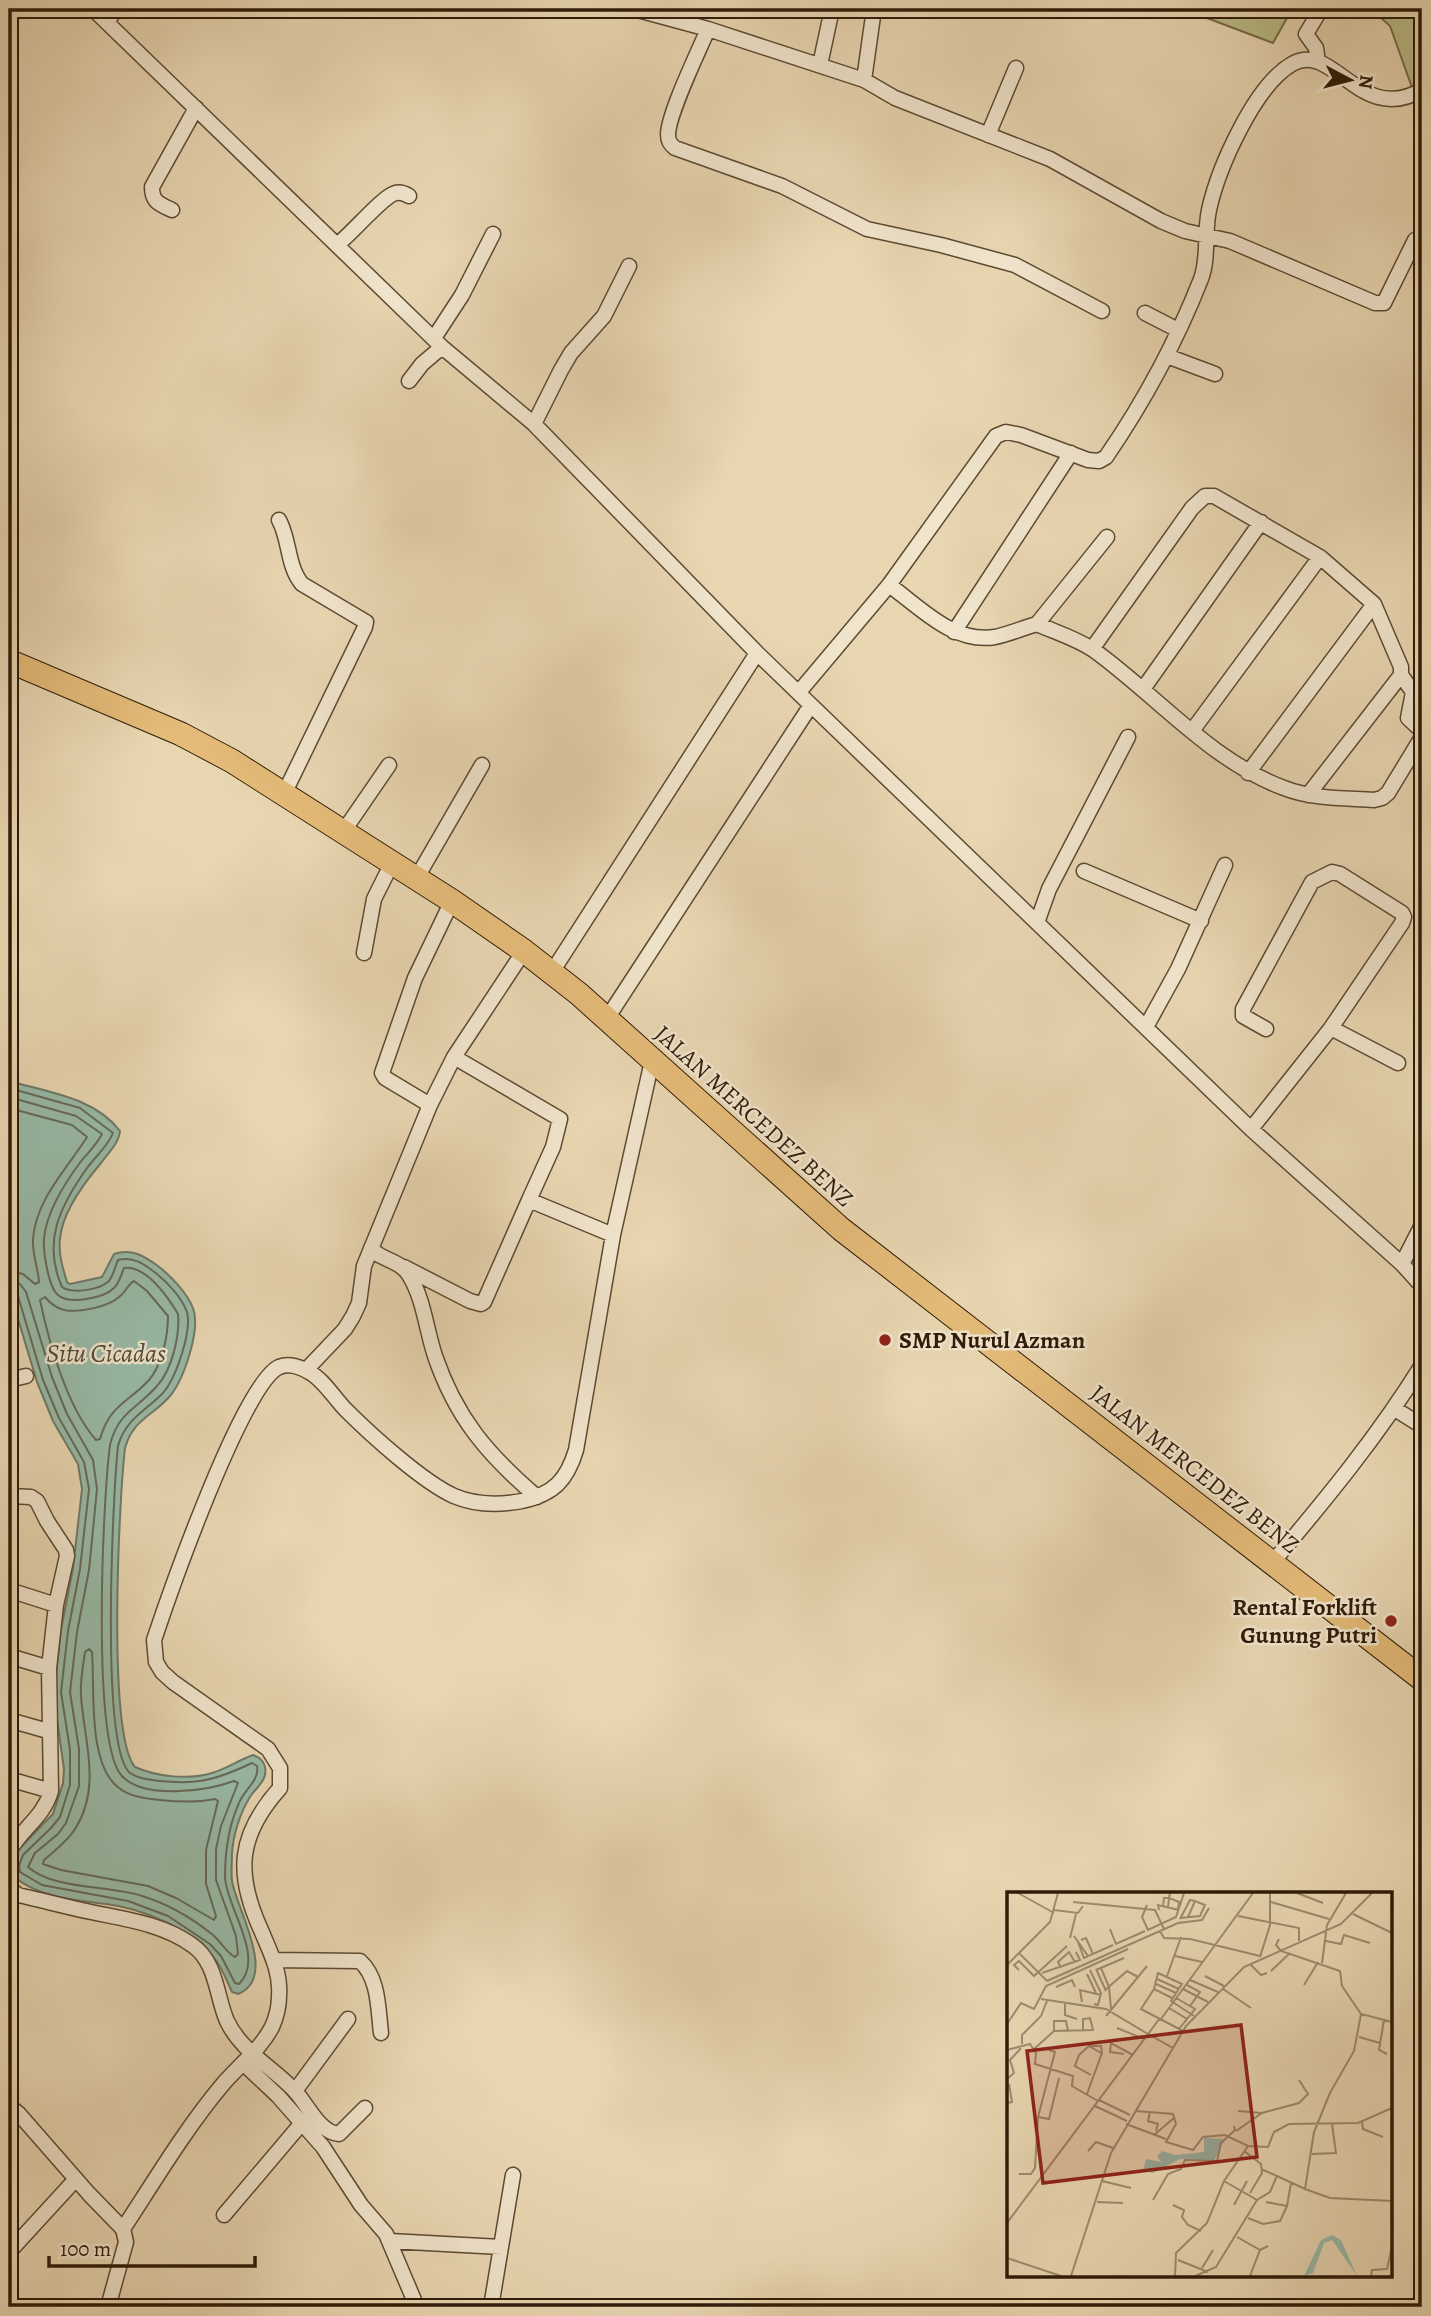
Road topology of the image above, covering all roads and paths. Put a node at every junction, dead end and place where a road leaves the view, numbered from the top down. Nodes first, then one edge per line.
1 (93, 9) edge
2 (116, 9) edge
3 (634, 9) edge
4 (832, 9) edge
5 (874, 9) edge
6 (1321, 9) edge
7 (107, 22) junction
8 (708, 30) junction
9 (1318, 62) junction
10 (820, 65) junction
11 (1016, 68) dead end
12 (864, 80) junction
13 (1422, 90) edge
14 (196, 108) junction
15 (988, 135) junction
16 (409, 196) dead end
17 (172, 210) dead end
18 (493, 234) dead end
19 (1206, 235) junction
20 (1415, 240) dead end
21 (337, 245) junction
22 (629, 266) dead end
23 (1102, 311) dead end
24 (1145, 313) dead end
25 (1178, 330) junction
26 (438, 343) junction
27 (1167, 356) junction
28 (1215, 374) dead end
29 (409, 381) dead end
30 (534, 425) junction
31 (1071, 453) junction
32 (279, 520) dead end
33 (1261, 522) junction
34 (1107, 537) dead end
35 (1320, 557) junction
36 (889, 585) junction
37 (1374, 604) junction
38 (1037, 624) junction
39 (954, 632) junction
40 (1092, 649) junction
41 (757, 653) junction
42 (9, 661) edge
43 (1401, 675) junction
44 (1143, 689) junction
45 (799, 692) junction
46 (811, 705) junction
47 (1192, 731) junction
48 (1128, 737) dead end
49 (389, 765) dead end
50 (482, 765) dead end
51 (1248, 773) junction
52 (284, 794) junction
53 (1308, 795) junction
54 (343, 832) junction
55 (392, 863) junction
56 (1225, 865) dead end
57 (1084, 871) dead end
58 (416, 879) junction
59 (452, 901) junction
60 (1201, 921) junction
61 (1037, 923) junction
62 (523, 951) junction
63 (364, 953) dead end
64 (552, 972) junction
65 (606, 1020) junction
66 (1146, 1027) junction
67 (1331, 1028) junction
68 (1266, 1029) dead end
69 (454, 1057) junction
70 (652, 1061) junction
71 (1398, 1063) dead end
72 (430, 1105) junction
73 (1251, 1129) junction
74 (529, 1200) junction
75 (1422, 1225) edge
76 (613, 1235) junction
77 (371, 1248) junction
78 (1402, 1264) junction
79 (402, 1267) junction
80 (1422, 1286) edge
81 (1422, 1365) edge
82 (306, 1370) junction
83 (26, 1376) dead end
84 (9, 1380) edge
85 (1395, 1409) junction
86 (1422, 1426) edge
87 (9, 1496) edge
88 (537, 1497) junction
89 (1272, 1563) junction
90 (9, 1590) edge
91 (56, 1605) junction
92 (9, 1656) edge
93 (49, 1668) junction
94 (1422, 1679) edge
95 (9, 1720) edge
96 (48, 1731) junction
97 (9, 1779) edge
98 (51, 1791) junction
99 (11, 1844) edge
100 (9, 1888) edge
101 (274, 1960) junction
102 (348, 2019) dead end
103 (382, 2033) dead end
104 (248, 2059) junction
105 (295, 2091) junction
106 (9, 2106) edge
107 (365, 2108) dead end
108 (301, 2124) junction
109 (513, 2175) dead end
110 (76, 2179) junction
111 (225, 2215) dead end
112 (123, 2229) junction
113 (390, 2241) junction
114 (501, 2247) junction
115 (9, 2252) edge
116 (108, 2307) edge
117 (417, 2307) edge
118 (491, 2307) edge

1 - 7 street
2 - 7 street
3 - 8 street
4 - 10 street
5 - 12 street
6 - 9 street
7 - 14 street
8 - 10 street
8 - 23 street
9 - 13 street
9 - 19 street
10 - 12 street
11 - 15 street
12 - 15 street
14 - 17 street
14 - 21 street
15 - 19 street
16 - 21 street
18 - 26 street
19 - 20 street
19 - 25 street
21 - 26 street
22 - 30 street
24 - 25 street
25 - 27 street
26 - 29 street
26 - 30 street
27 - 28 street
27 - 31 street
30 - 41 street
31 - 36 street
31 - 39 street
32 - 52 street
33 - 35 street
33 - 40 street
33 - 44 street
34 - 38 street
35 - 37 street
35 - 47 street
36 - 39 street
36 - 45 street
37 - 43 street
37 - 51 street
38 - 39 street
38 - 40 street
40 - 44 street
41 - 45 street
41 - 64 street
42 - 52 main road, JALAN MERCEDEZ BENZ
43 - 53 street
43 - 53 street
44 - 47 street
45 - 46 street
46 - 61 street
46 - 65 street
47 - 51 street
48 - 61 street
49 - 54 street
50 - 58 street
51 - 53 street
52 - 54 main road, JALAN MERCEDEZ BENZ
54 - 55 main road, JALAN MERCEDEZ BENZ
55 - 58 main road, JALAN MERCEDEZ BENZ
55 - 63 street
56 - 60 street
57 - 60 street
58 - 59 main road, JALAN MERCEDEZ BENZ
59 - 62 main road, JALAN MERCEDEZ BENZ
59 - 72 street
60 - 66 street
61 - 66 street
62 - 64 main road, JALAN MERCEDEZ BENZ
62 - 69 street
64 - 65 main road, JALAN MERCEDEZ BENZ
65 - 70 main road, JALAN MERCEDEZ BENZ
66 - 73 street
67 - 68 street
67 - 71 street
67 - 73 street
69 - 72 street
69 - 74 street
70 - 76 street
70 - 89 main road, JALAN MERCEDEZ BENZ
72 - 77 street
73 - 78 street
74 - 76 street
74 - 79 street
75 - 78 street
76 - 88 street
77 - 79 street
77 - 82 street
78 - 80 street
79 - 88 street
81 - 85 street
82 - 88 street
82 - 101 street
83 - 84 street
85 - 86 street
85 - 89 street
87 - 91 street
89 - 94 main road, JALAN MERCEDEZ BENZ
90 - 91 street
91 - 93 street
92 - 93 street
93 - 96 street
95 - 96 street
96 - 98 street
97 - 98 street
98 - 99 street
100 - 104 street
101 - 103 street
101 - 104 street
102 - 105 street
104 - 105 street
104 - 108 street
104 - 112 street
105 - 107 street
106 - 110 street
108 - 111 street
108 - 113 street
109 - 114 street
110 - 112 street
110 - 115 street
112 - 116 street
113 - 114 street
113 - 117 street
114 - 118 street

